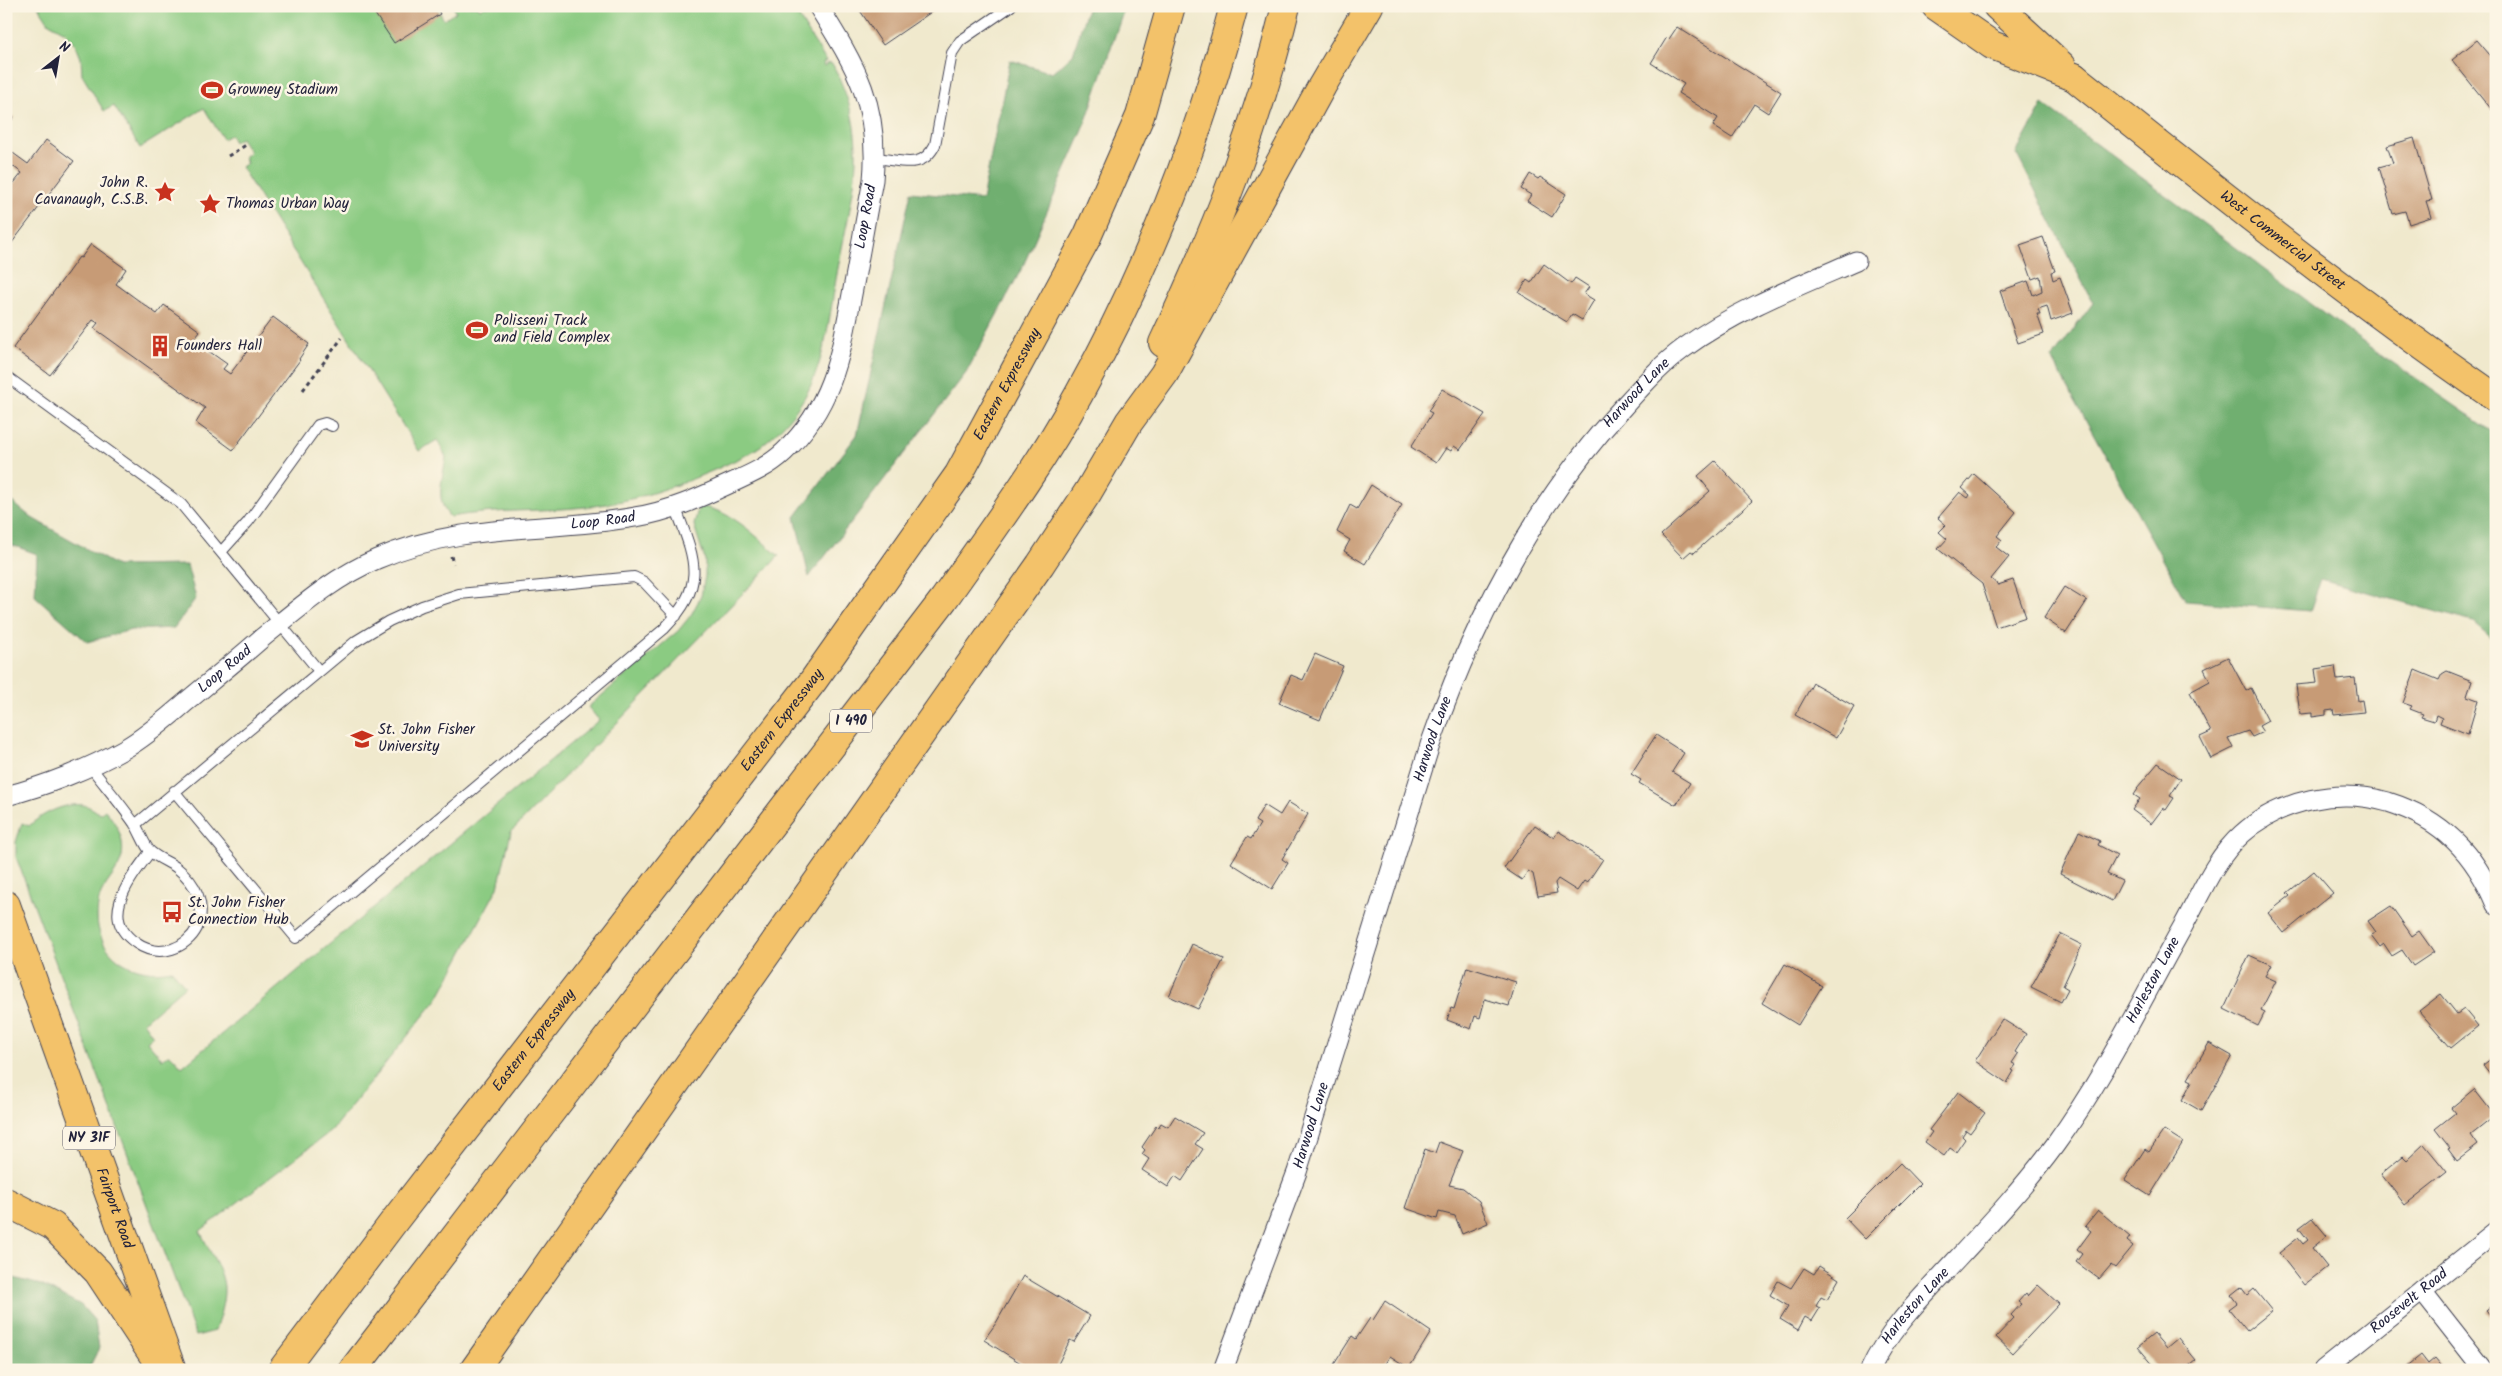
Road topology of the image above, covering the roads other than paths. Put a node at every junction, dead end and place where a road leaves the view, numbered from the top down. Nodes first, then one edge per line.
1 (818, 6) edge
2 (1011, 6) edge
3 (1172, 6) edge
4 (1234, 6) edge
5 (1286, 6) edge
6 (1369, 6) edge
7 (1936, 6) edge
8 (1966, 6) edge
9 (1997, 6) edge
10 (2020, 6) edge
11 (2074, 78) junction
12 (875, 158) junction
13 (1856, 261) dead end
14 (6, 376) edge
15 (2496, 398) edge
16 (1129, 422) junction
17 (332, 426) dead end
18 (675, 506) junction
19 (222, 552) junction
20 (676, 616) junction
21 (280, 624) junction
22 (318, 671) junction
23 (90, 766) junction
24 (174, 792) junction
25 (6, 796) edge
26 (135, 825) junction
27 (150, 852) junction
28 (6, 905) edge
29 (2496, 905) edge
30 (6, 1202) edge
31 (2496, 1232) edge
32 (2422, 1291) junction
33 (285, 1366) edge
34 (163, 1370) edge
35 (172, 1370) edge
36 (354, 1370) edge
37 (474, 1370) edge
38 (1223, 1370) edge
39 (1870, 1370) edge
40 (2323, 1370) edge
41 (2484, 1370) edge

1 - 12 street, Loop Road
2 - 12 lane
3 - 33 main road, Eastern Expressway
4 - 36 main road, I 490
5 - 16 main road
6 - 16 main road
7 - 11 main road
8 - 11 main road
9 - 11 main road
10 - 11 main road
11 - 15 main road, West Commercial Street
12 - 18 street, Loop Road
13 - 38 street, Harwood Lane
14 - 19 lane
16 - 37 main road
17 - 19 lane
18 - 20 lane
18 - 21 street, Loop Road
19 - 21 lane
20 - 22 lane
20 - 24 lane
21 - 22 lane
21 - 23 street, Loop Road
22 - 24 lane
23 - 25 street, Loop Road
23 - 26 lane
24 - 26 lane
26 - 27 lane
27 - 27 lane
28 - 35 main road, Fairport Road / NY 31F
29 - 39 street, Harleston Lane
30 - 34 main road
31 - 32 street, Roosevelt Road
32 - 40 street, Roosevelt Road
32 - 41 street

